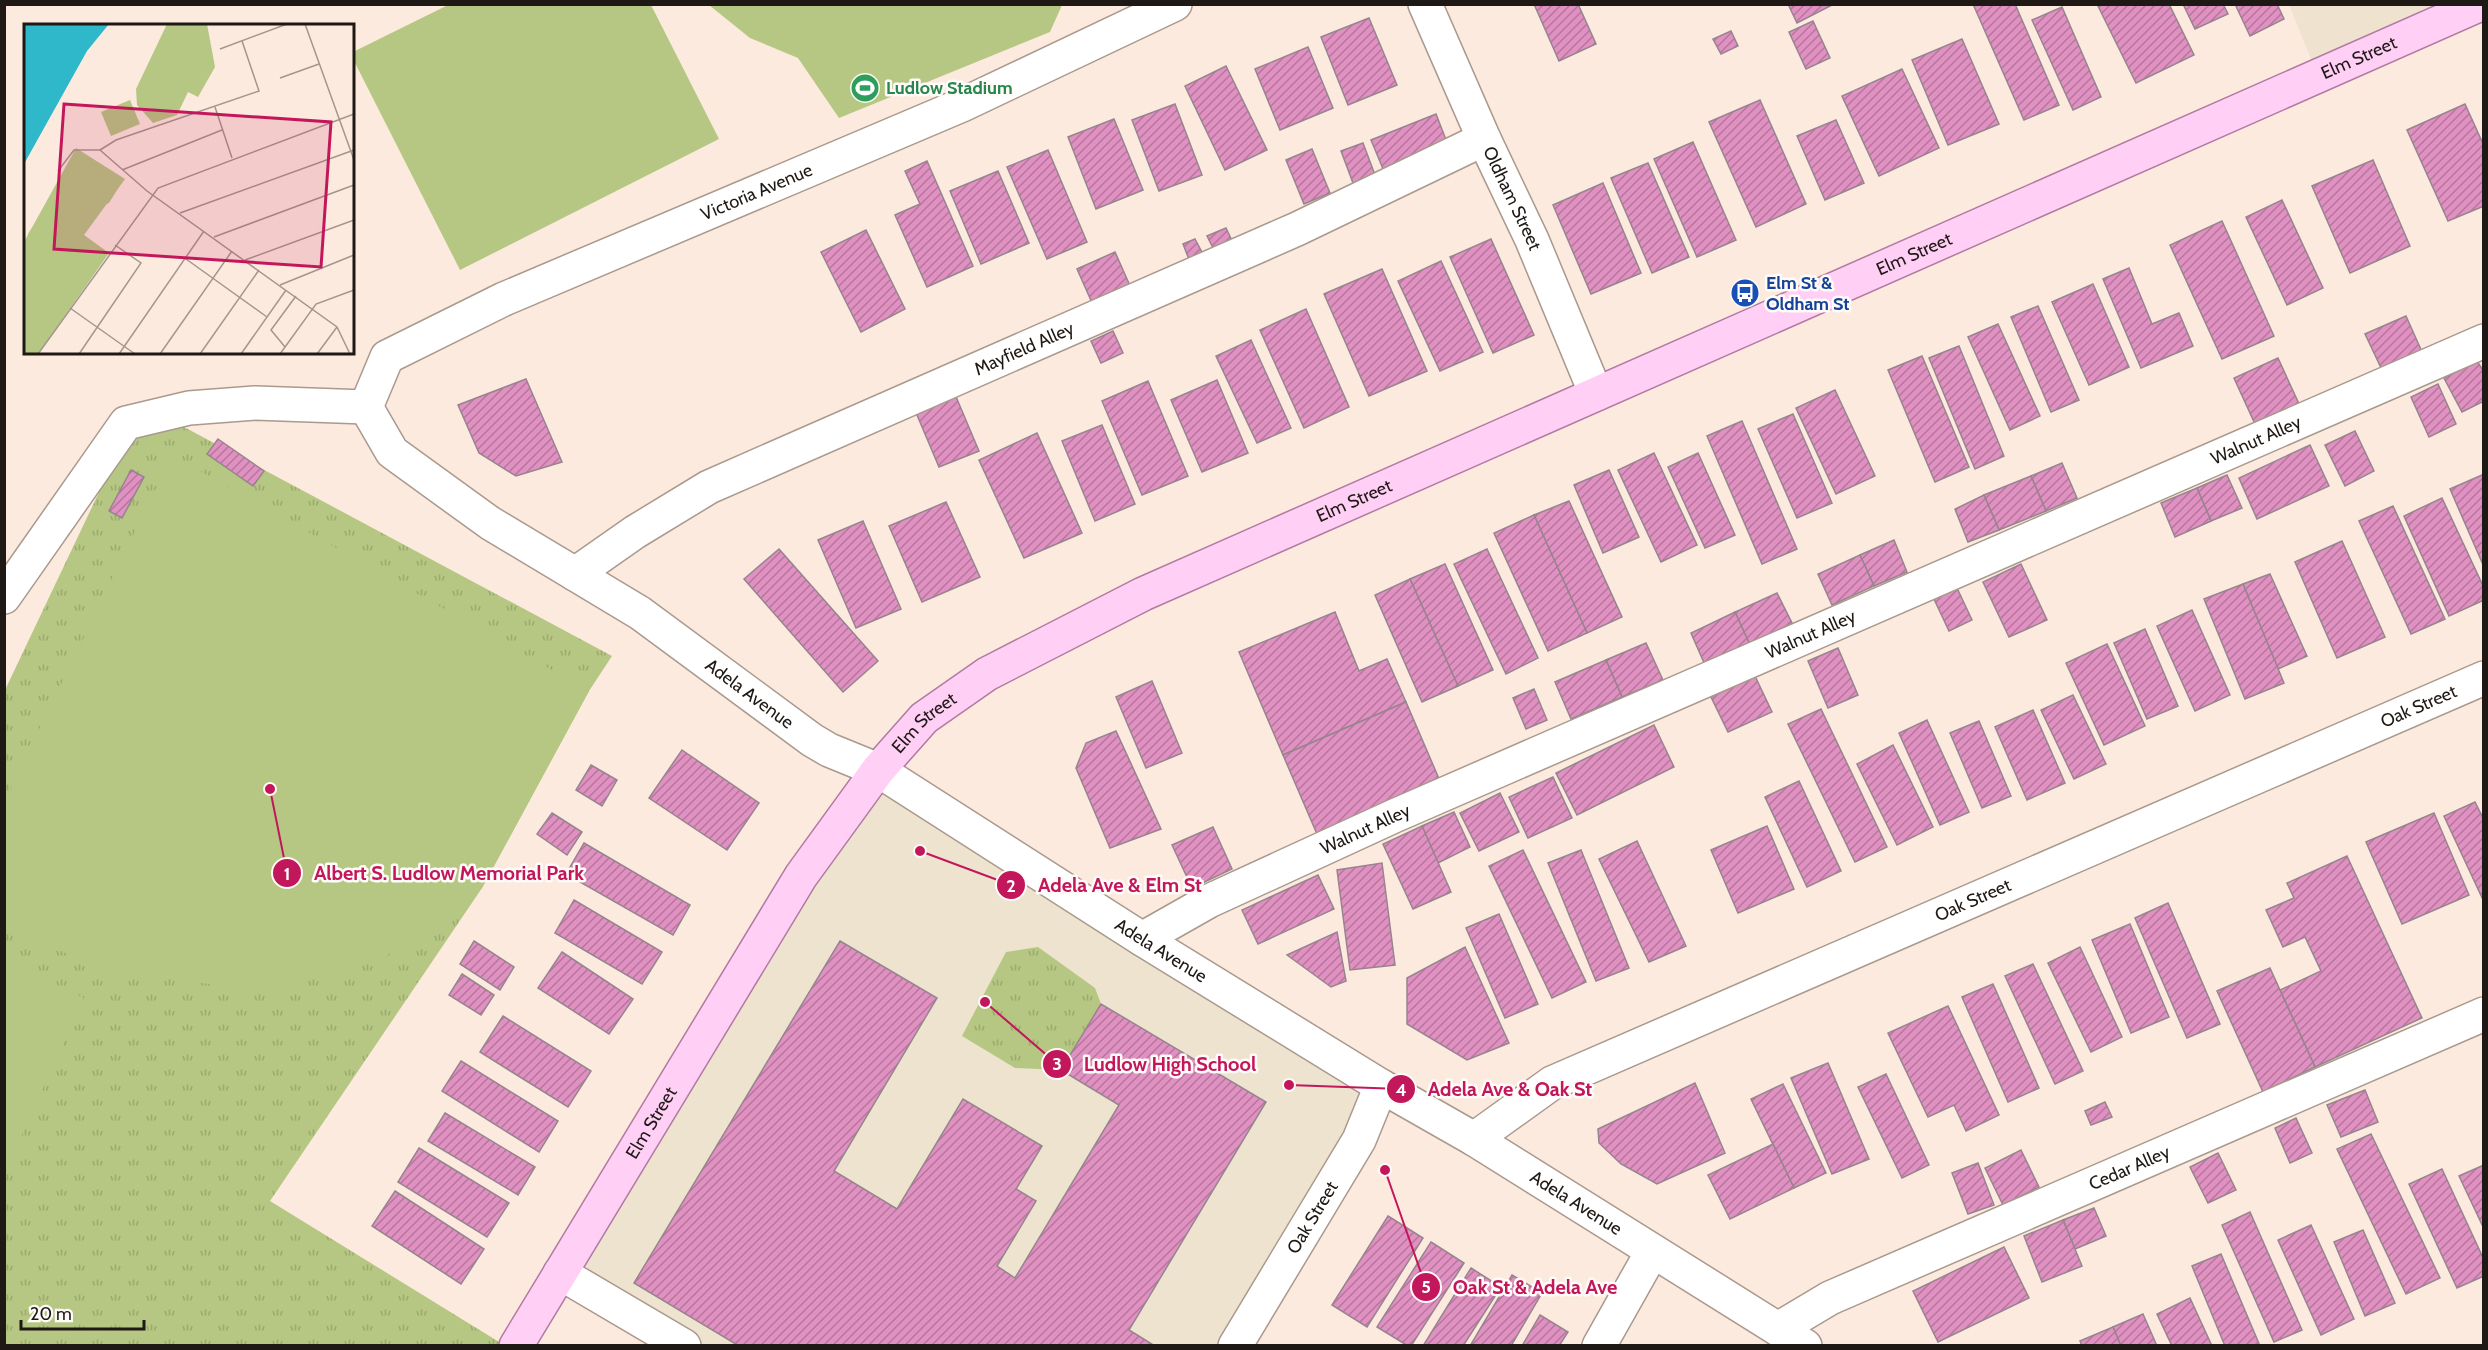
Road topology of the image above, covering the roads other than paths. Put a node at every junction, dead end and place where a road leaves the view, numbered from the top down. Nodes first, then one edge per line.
1 (1175, 4) edge
2 (1425, 4) edge
3 (2481, 4) edge
4 (1484, 139) junction
5 (2484, 341) edge
6 (1596, 394) junction
7 (366, 407) junction
8 (575, 574) junction
9 (4, 597) edge
10 (2484, 678) edge
11 (878, 770) junction
12 (1142, 939) junction
13 (2484, 1014) edge
14 (1381, 1086) junction
15 (1474, 1139) junction
16 (1652, 1252) junction
17 (560, 1273) junction
18 (1791, 1337) edge
19 (516, 1346) edge
20 (684, 1346) edge
21 (1235, 1346) edge
22 (1599, 1346) edge

1 - 7 street, Victoria Avenue
2 - 4 street, Oldham Street
3 - 6 main road, Elm Street
4 - 6 street, Oldham Street
4 - 8 street, Mayfield Alley
5 - 12 street, Walnut Alley
6 - 11 main road, Elm Street
7 - 8 street, Adela Avenue
7 - 9 street
8 - 11 street, Adela Avenue
10 - 15 street, Oak Street
11 - 12 street, Adela Avenue
11 - 17 main road, Elm Street
12 - 14 street, Adela Avenue
13 - 18 street, Cedar Alley
14 - 15 street, Adela Avenue
14 - 21 street, Oak Street
15 - 16 street, Adela Avenue
16 - 18 street, Adela Avenue
16 - 22 street
17 - 19 main road, Elm Street
17 - 20 street

